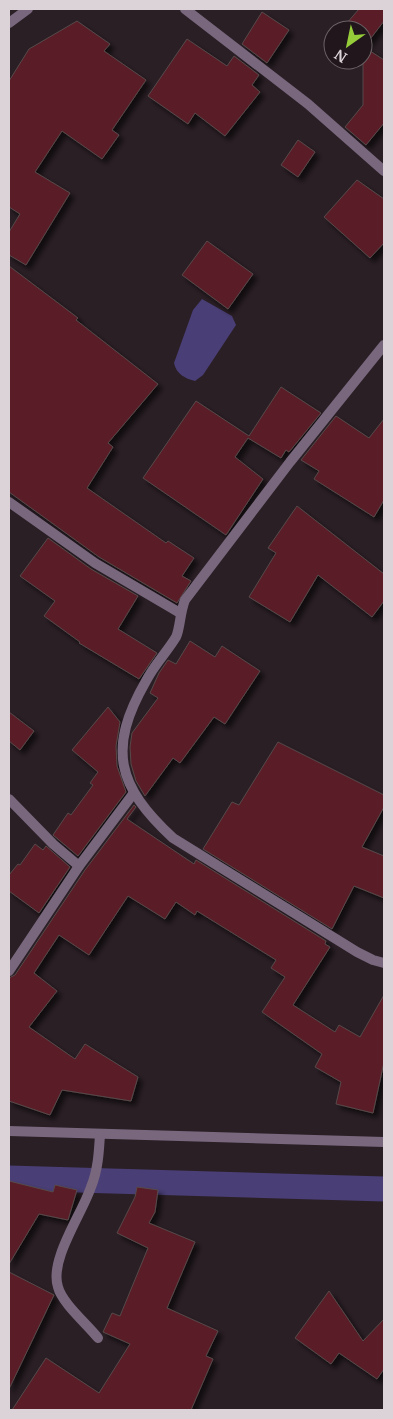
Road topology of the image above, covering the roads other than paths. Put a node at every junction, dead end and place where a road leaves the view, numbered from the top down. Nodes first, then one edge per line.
1 (28, 9) edge
2 (185, 9) edge
3 (9, 23) edge
4 (384, 171) edge
5 (384, 345) edge
6 (9, 502) edge
7 (180, 612) junction
8 (133, 794) junction
9 (9, 799) edge
10 (79, 866) junction
11 (384, 962) edge
12 (9, 972) edge
13 (9, 1131) edge
14 (100, 1134) junction
15 (384, 1142) edge
16 (98, 1338) dead end

1 - 3 street
2 - 4 street
5 - 7 street
6 - 7 street
7 - 8 street
8 - 10 street
8 - 11 street
9 - 10 street
10 - 12 street
13 - 14 street
14 - 15 street
14 - 16 street

